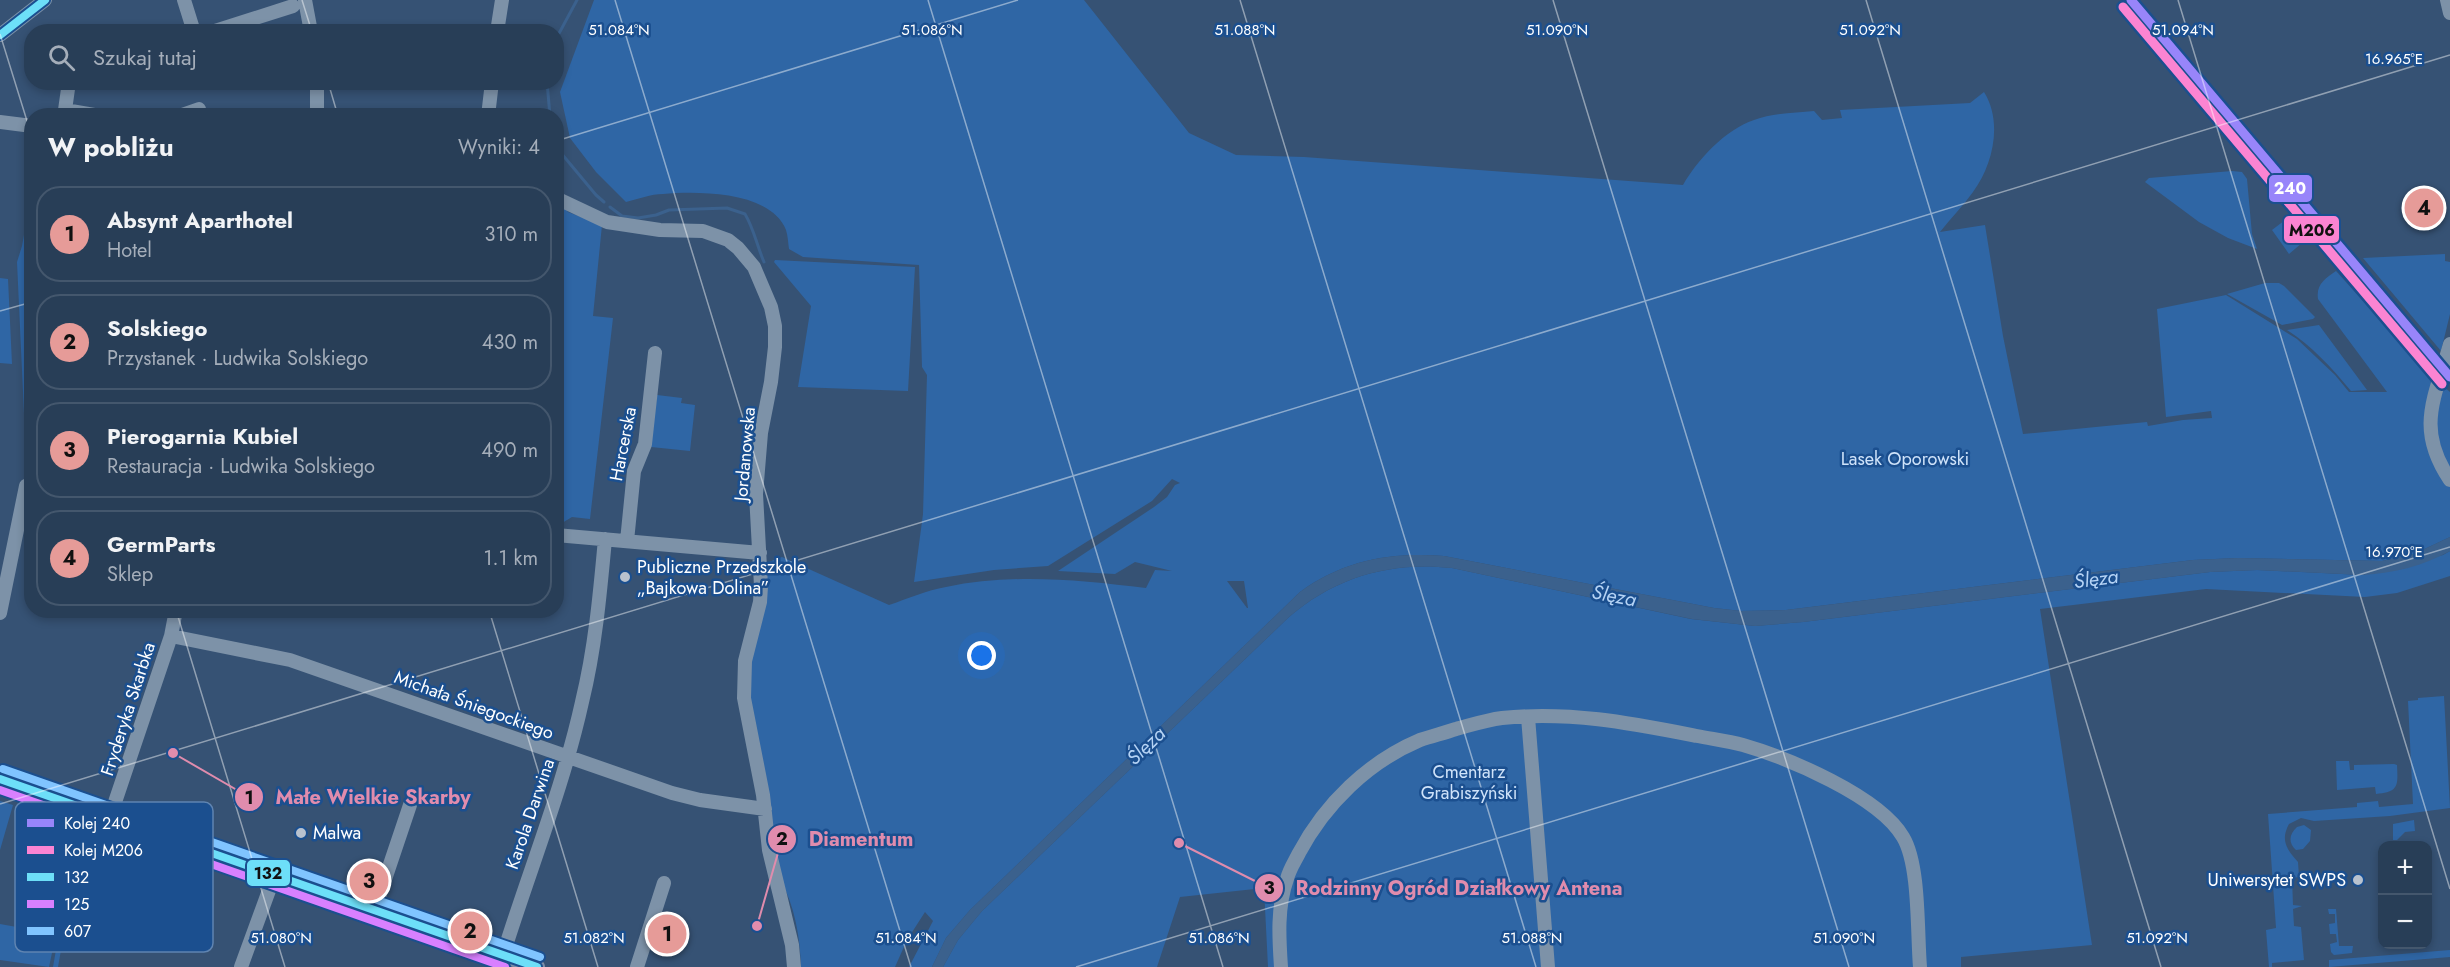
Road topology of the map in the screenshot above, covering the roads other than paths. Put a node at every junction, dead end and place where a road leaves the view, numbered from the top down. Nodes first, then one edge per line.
1 (45, 0) edge
2 (184, 0) edge
3 (502, 0) edge
4 (2447, 0) edge
5 (299, 3) edge
6 (2450, 13) edge
7 (192, 24) edge
8 (236, 24) edge
9 (308, 24) edge
10 (498, 24) edge
11 (0, 35) edge
12 (68, 90) edge
13 (317, 90) edge
14 (491, 90) edge
15 (65, 108) edge
16 (317, 108) edge
17 (489, 108) edge
18 (0, 122) edge
19 (24, 125) edge
20 (564, 202) edge
21 (2450, 344) edge
22 (655, 353) dead end
23 (2450, 480) edge
24 (24, 508) edge
25 (564, 536) edge
26 (605, 539) junction
27 (627, 541) junction
28 (760, 553) junction
29 (0, 613) edge
30 (175, 618) edge
31 (171, 636) junction
32 (1528, 717) junction
33 (568, 758) junction
34 (0, 779) edge
35 (67, 802) edge
36 (115, 802) edge
37 (410, 805) dead end
38 (765, 809) junction
39 (213, 853) edge
40 (275, 874) junction
41 (664, 884) dead end
42 (375, 909) junction
43 (503, 955) junction
44 (241, 967) edge
45 (537, 967) edge
46 (637, 967) edge
47 (794, 967) edge
48 (1281, 967) edge
49 (1548, 967) edge
50 (1920, 967) edge

1 - 11 street
2 - 7 street
3 - 10 street
4 - 6 street
5 - 8 street
5 - 9 street
12 - 15 street
13 - 16 street
14 - 17 street
18 - 19 street
20 - 28 street, Jordanowska
21 - 23 street
22 - 27 street, Harcerska
24 - 29 street
25 - 26 street
26 - 27 street
26 - 33 street, Karola Darwina
27 - 28 street
28 - 38 street, Jordanowska
30 - 31 street, Fryderyka Skarbka
31 - 33 street, Michała Śniegockiego
31 - 36 street, Fryderyka Skarbka
32 - 48 street
32 - 49 street
32 - 50 street
33 - 38 street, Michała Śniegockiego
33 - 43 street, Karola Darwina
34 - 35 main road
37 - 42 street
38 - 47 street, Jordanowska
39 - 40 main road
40 - 42 main road
40 - 44 street
41 - 46 street
42 - 43 main road
43 - 45 main road

